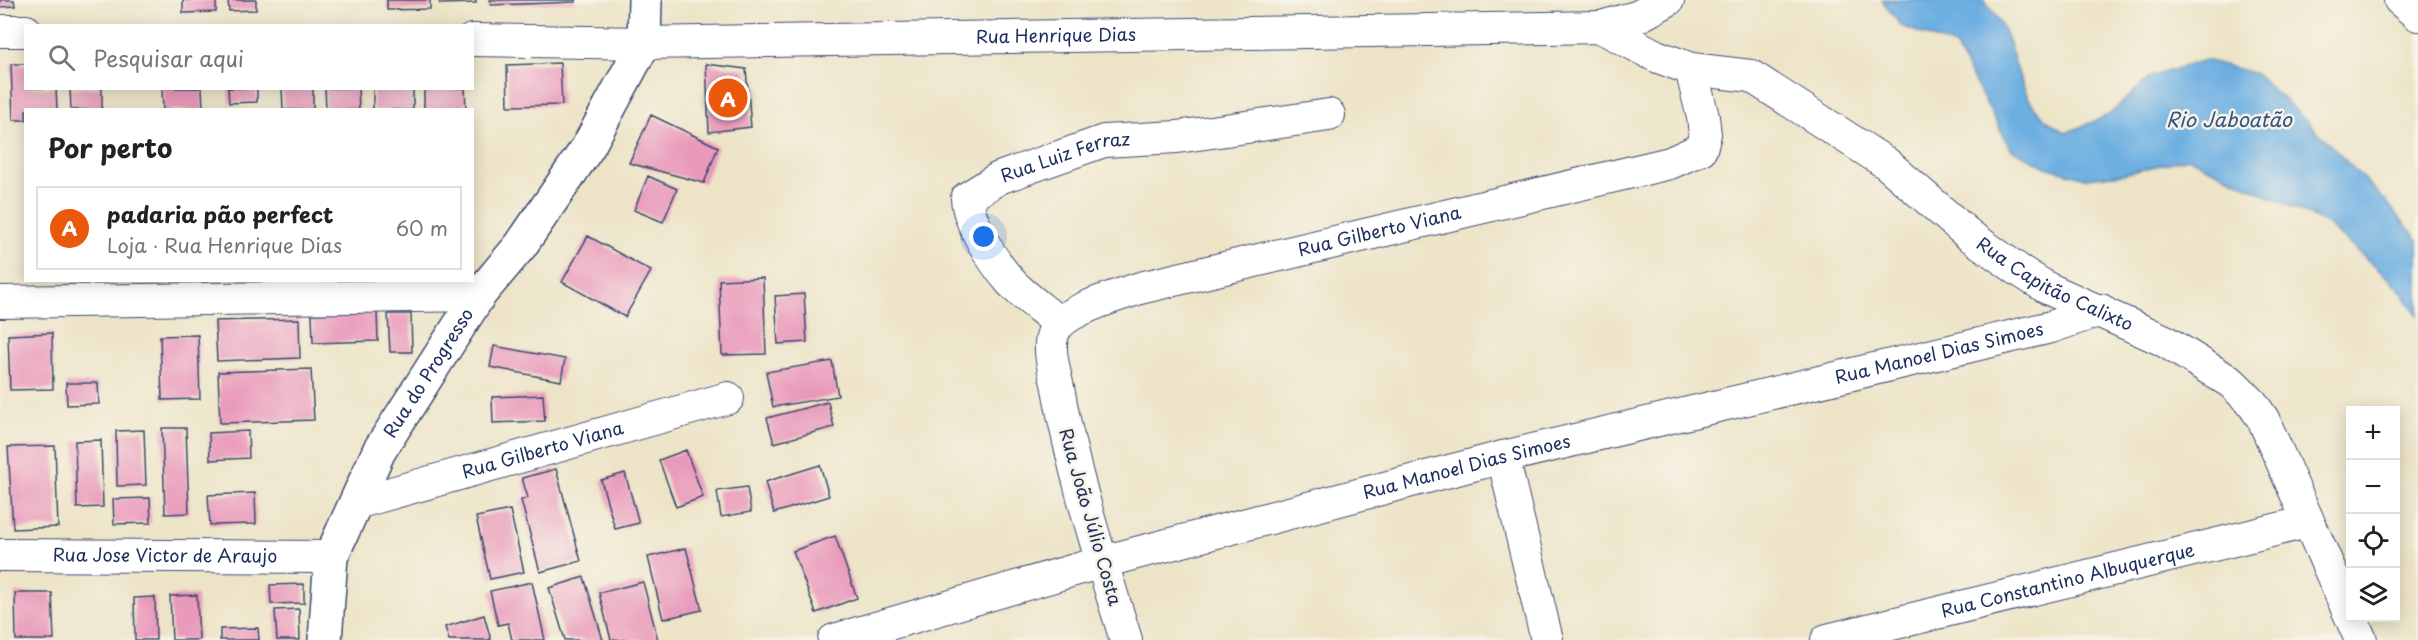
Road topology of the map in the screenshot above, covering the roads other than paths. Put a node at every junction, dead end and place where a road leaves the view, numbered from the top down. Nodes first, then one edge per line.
1 (645, 0) edge
2 (1668, 0) edge
3 (2400, 0) edge
4 (2418, 15) edge
5 (1601, 27) junction
6 (0, 31) edge
7 (24, 31) edge
8 (474, 40) edge
9 (644, 43) junction
10 (1634, 45) joint
11 (1691, 69) junction
12 (1329, 115) dead end
13 (479, 295) junction
14 (0, 302) edge
15 (2101, 310) junction
16 (1059, 323) junction
17 (728, 398) dead end
18 (1503, 457) junction
19 (356, 503) junction
20 (2307, 522) junction
21 (0, 555) edge
22 (331, 556) junction
23 (1102, 562) junction
24 (325, 640) edge
25 (834, 640) edge
26 (1126, 640) edge
27 (1547, 640) edge
28 (1827, 640) edge
29 (2361, 640) edge

1 - 9 street, Rua do Progresso
2 - 5 street
3 - 4 street
5 - 9 street, Rua Henrique Dias
5 - 10 street, Rua Henrique Dias
6 - 7 street
8 - 9 street, Rua Henrique Dias
9 - 13 street, Rua do Progresso
10 - 11 street, Rua Capitão Calixto
11 - 15 street, Rua Capitão Calixto
11 - 16 street, Rua Gilberto Viana
12 - 16 street, Rua Luiz Ferraz
13 - 14 street
13 - 19 street, Rua do Progresso
15 - 18 street, Rua Manoel Dias Simoes
15 - 20 street, Rua Capitão Calixto
16 - 23 street, Rua João Júlio Costa
17 - 19 street, Rua Gilberto Viana
18 - 23 street, Rua Manoel Dias Simoes
18 - 27 street
19 - 22 street, Rua do Progresso
20 - 28 street, Rua Constantino Albuquerque
20 - 29 street, Rua Capitão Calixto
21 - 22 street, Rua Jose Victor de Araujo
22 - 24 street, Rua do Progresso
23 - 25 street, Rua Manoel Dias Simoes
23 - 26 street, Rua João Júlio Costa

